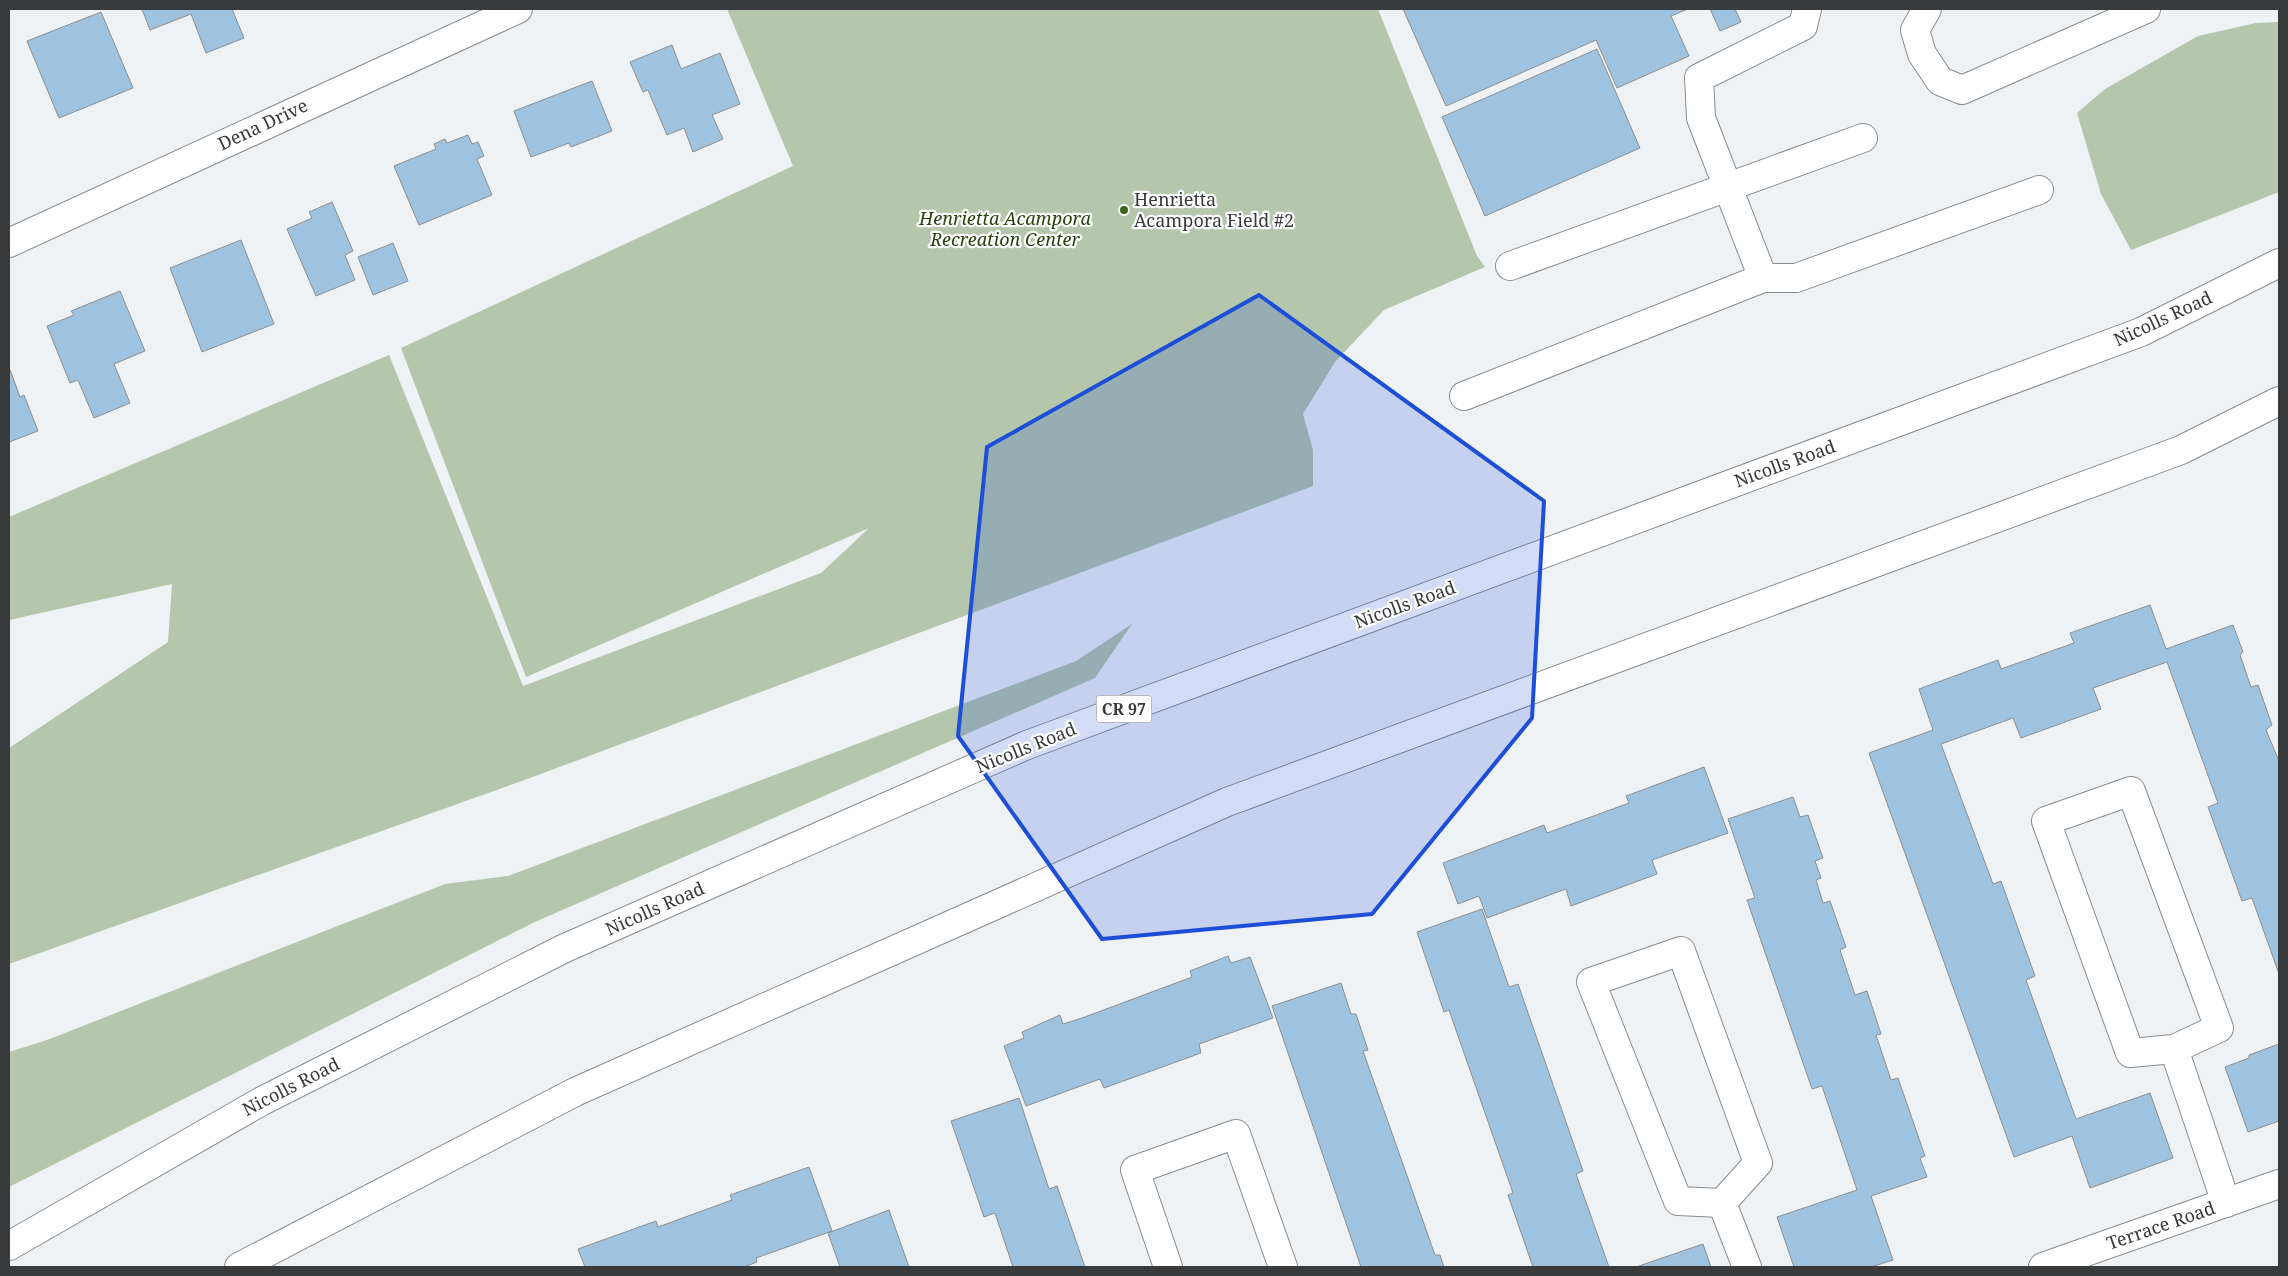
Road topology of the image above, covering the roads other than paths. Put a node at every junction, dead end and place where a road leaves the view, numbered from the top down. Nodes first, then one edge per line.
1 (518, 9) edge
2 (1807, 9) edge
3 (1927, 9) edge
4 (2146, 9) edge
5 (472, 18) edge
6 (1863, 138) dead end
7 (1728, 188) junction
8 (2039, 190) dead end
9 (9, 243) edge
10 (2279, 263) edge
11 (1510, 266) dead end
12 (1763, 278) junction
13 (1464, 396) dead end
14 (2279, 401) edge
15 (2174, 1049) junction
16 (2279, 1184) edge
17 (1722, 1203) junction
18 (2226, 1203) junction
19 (9, 1246) edge
20 (239, 1267) edge
21 (1168, 1267) edge
22 (1283, 1267) edge
23 (1747, 1267) edge
24 (2043, 1267) edge

1 - 5 main road, Dena Drive
2 - 7 main road
3 - 4 main road
5 - 9 main road, Dena Drive
6 - 7 main road
7 - 11 main road
7 - 12 main road
8 - 12 main road
10 - 19 main road, Nicolls Road / CR 97
12 - 13 main road
14 - 20 main road
15 - 15 main road
15 - 18 main road
16 - 18 main road, Terrace Road
17 - 17 main road
17 - 23 main road
18 - 24 main road, Terrace Road
21 - 22 main road

